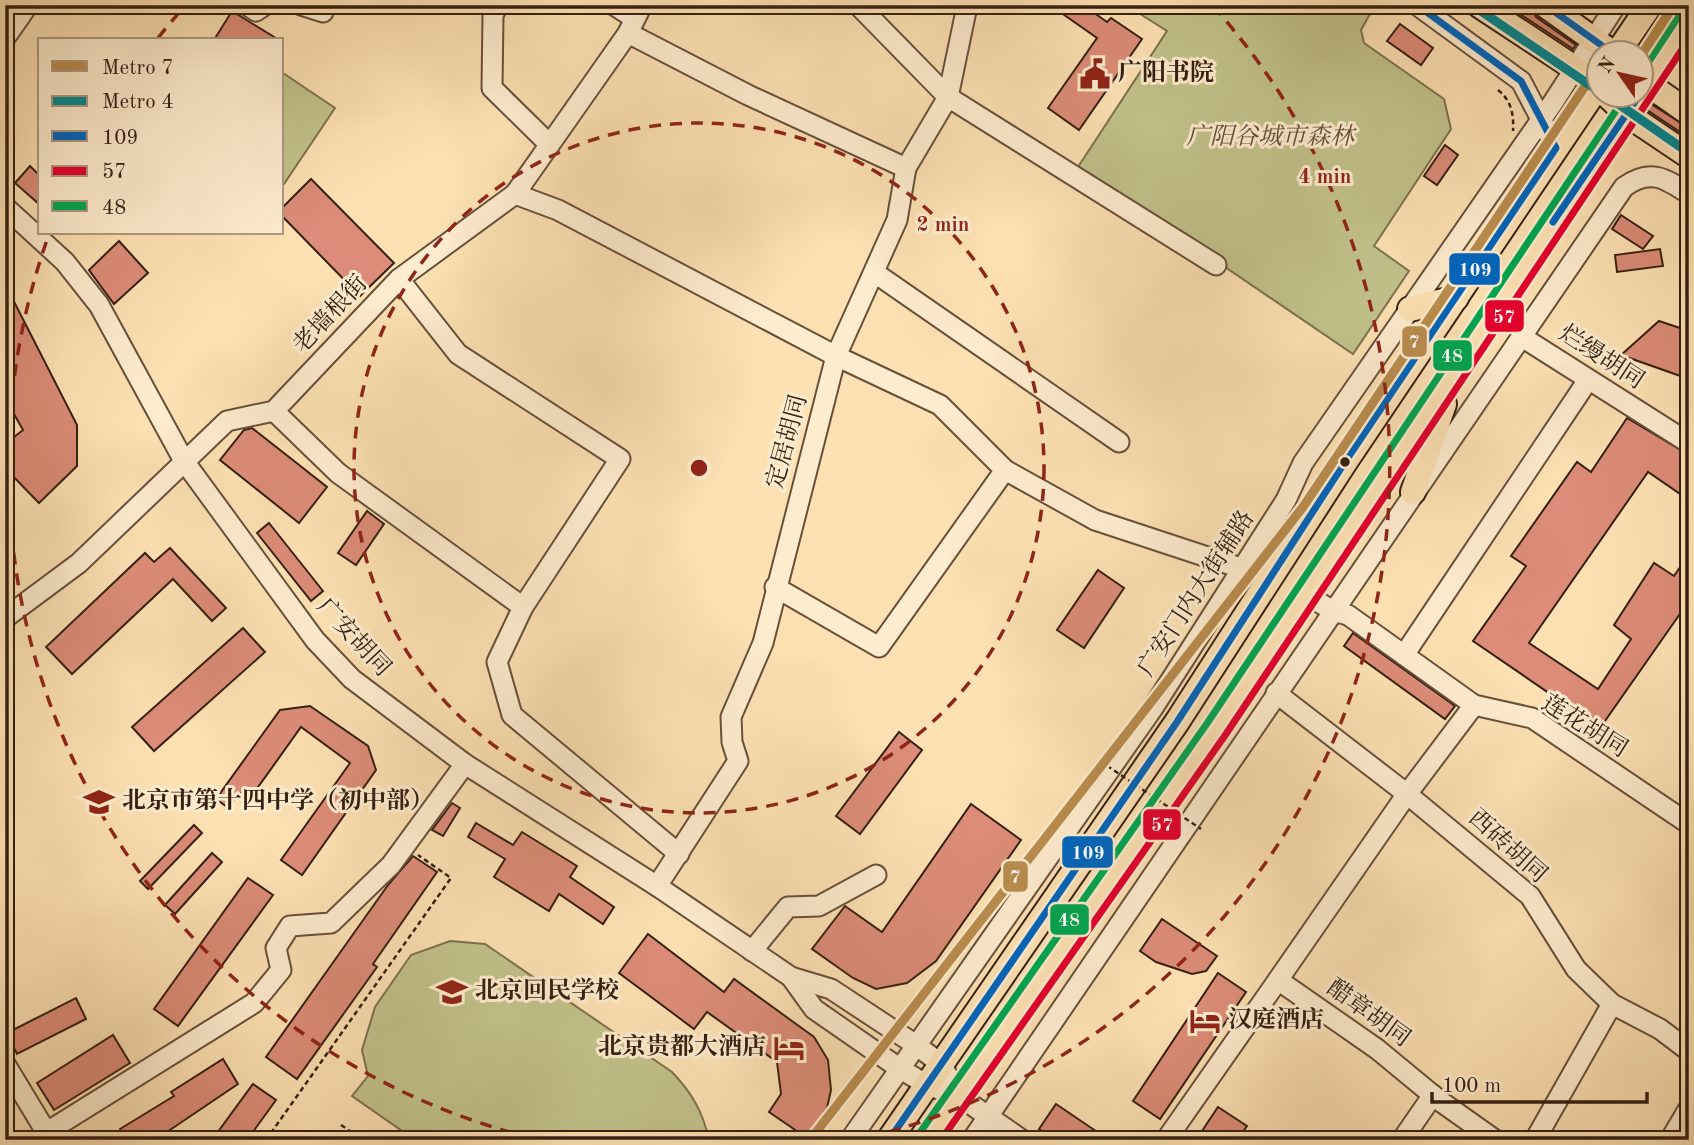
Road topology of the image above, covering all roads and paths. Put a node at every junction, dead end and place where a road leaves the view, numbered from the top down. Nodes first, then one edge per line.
1 (28, 5) edge
2 (247, 5) edge
3 (265, 5) edge
4 (301, 5) edge
5 (498, 5) edge
6 (614, 5) edge
7 (858, 5) edge
8 (971, 5) edge
9 (1417, 5) edge
10 (1479, 5) edge
11 (1616, 5) edge
12 (1650, 5) edge
13 (1559, 8) edge
14 (323, 12) dead end
15 (635, 19) edge
16 (1689, 20) edge
17 (5, 38) edge
18 (1595, 38) edge
19 (1606, 38) edge
20 (1628, 38) edge
21 (1586, 60) edge
22 (1656, 66) edge
23 (1576, 68) junction
24 (1586, 76) edge
25 (1656, 91) edge
26 (948, 97) junction
27 (1531, 101) junction
28 (1586, 107) edge
29 (1621, 108) edge
30 (1632, 108) edge
31 (1689, 113) edge
32 (1628, 115) junction
33 (1542, 120) junction
34 (1526, 143) junction
35 (549, 144) junction
36 (1556, 148) junction
37 (1689, 156) edge
38 (906, 168) junction
39 (515, 194) junction
40 (1689, 194) edge
41 (5, 207) edge
42 (1216, 265) dead end
43 (875, 272) junction
44 (399, 279) junction
45 (1456, 298) junction
46 (1410, 309) junction
47 (1522, 337) junction
48 (836, 356) junction
49 (1457, 367) junction
50 (1588, 380) junction
51 (274, 411) junction
52 (1119, 442) dead end
53 (1689, 443) edge
54 (184, 461) junction
55 (1005, 470) junction
56 (1413, 492) junction
57 (1244, 569) junction
58 (1270, 578) junction
59 (775, 587) junction
60 (1307, 595) junction
61 (523, 607) junction
62 (1334, 611) junction
63 (5, 618) edge
64 (1404, 655) junction
65 (1276, 693) junction
66 (1474, 705) junction
67 (1100, 761) dead end
68 (465, 764) junction
69 (1407, 794) junction
70 (1689, 824) edge
71 (1201, 829) dead end
72 (405, 846) junction
73 (679, 855) junction
74 (876, 874) dead end
75 (657, 886) junction
76 (752, 951) junction
77 (791, 977) junction
78 (1278, 980) junction
79 (1612, 1004) junction
80 (916, 1045) junction
81 (1689, 1051) edge
82 (941, 1064) junction
83 (5, 1065) edge
84 (899, 1068) junction
85 (927, 1085) junction
86 (1433, 1095) junction
87 (959, 1096) junction
88 (1689, 1108) edge
89 (988, 1116) junction
90 (341, 1125) dead end
91 (49, 1136) edge
92 (266, 1140) edge
93 (363, 1140) edge
94 (850, 1140) edge
95 (889, 1140) edge
96 (928, 1140) edge
97 (972, 1140) edge
98 (1022, 1140) edge
99 (1166, 1140) edge
100 (1402, 1140) edge
101 (1496, 1140) edge
102 (1535, 1140) edge
103 (1670, 1140) edge

1 - 17 street
2 - 3 street
4 - 14 street
5 - 35 street
6 - 15 street
7 - 26 street
8 - 26 street, 定居胡同
9 - 27 street
10 - 23 main road
11 - 19 street, 广安门内大街辅路
12 - 20 main road
13 - 18 main road
15 - 35 street, 老墙根街
15 - 38 street
16 - 22 main road
21 - 23 street, 广安门内大街辅路
23 - 24 main road
23 - 33 street, 广安门内大街辅路
25 - 31 main road
26 - 38 street, 定居胡同
26 - 42 street
27 - 33 street
27 - 34 street
28 - 36 main road
29 - 32 main road
30 - 32 main road
32 - 37 main road
32 - 49 main road
33 - 34 street, 广安门内大街辅路
33 - 36 street
34 - 46 street, 广安门内大街辅路
35 - 39 street, 老墙根街
36 - 45 main road
38 - 43 street, 定居胡同
39 - 44 street, 老墙根街
39 - 48 street
40 - 47 street
41 - 54 street, 广安胡同
43 - 48 street, 定居胡同
43 - 52 street
44 - 51 street, 老墙根街
44 - 61 street
45 - 46 main road
45 - 58 main road
46 - 57 street, 广安门内大街辅路
47 - 50 street, 烂缦胡同
47 - 56 street
48 - 55 street
48 - 59 street, 定居胡同
49 - 56 main road
49 - 60 main road
50 - 53 street, 烂缦胡同
50 - 64 street
51 - 54 street
51 - 61 street
54 - 63 street
54 - 68 street, 广安胡同
55 - 57 street
55 - 59 street
56 - 62 street
57 - 58 street
57 - 80 street, 广安门内大街辅路
58 - 82 main road
59 - 73 street, 定居胡同
60 - 62 street, 莲花胡同
60 - 87 main road
61 - 73 street
62 - 64 street, 莲花胡同
62 - 65 street
64 - 66 street, 莲花胡同
65 - 69 street, 西砖胡同
65 - 89 street
66 - 69 street
66 - 70 street, 莲花胡同
67 - 71 path, bridge
68 - 72 street
68 - 75 street, 广安胡同
69 - 78 street
69 - 79 street, 西砖胡同
72 - 91 street
72 - 92 path
73 - 75 street, 定居胡同
74 - 76 street
75 - 76 street, 广安胡同
76 - 77 street, 广安胡同
77 - 80 street, 广安胡同
77 - 84 street, 广安胡同
78 - 86 street, 醋章胡同
78 - 99 street
79 - 81 street, 西砖胡同
79 - 102 street
80 - 82 street, 广安胡同
80 - 84 street, 广安门内大街辅路
82 - 85 main road
82 - 87 street
83 - 91 street
84 - 85 street, 广安胡同
84 - 94 street, 广安门内大街辅路
85 - 87 street, 广安胡同
85 - 95 main road
86 - 100 street
86 - 101 street, 醋章胡同
87 - 89 street
87 - 96 main road
88 - 103 street
89 - 97 street
89 - 98 street
90 - 93 path

